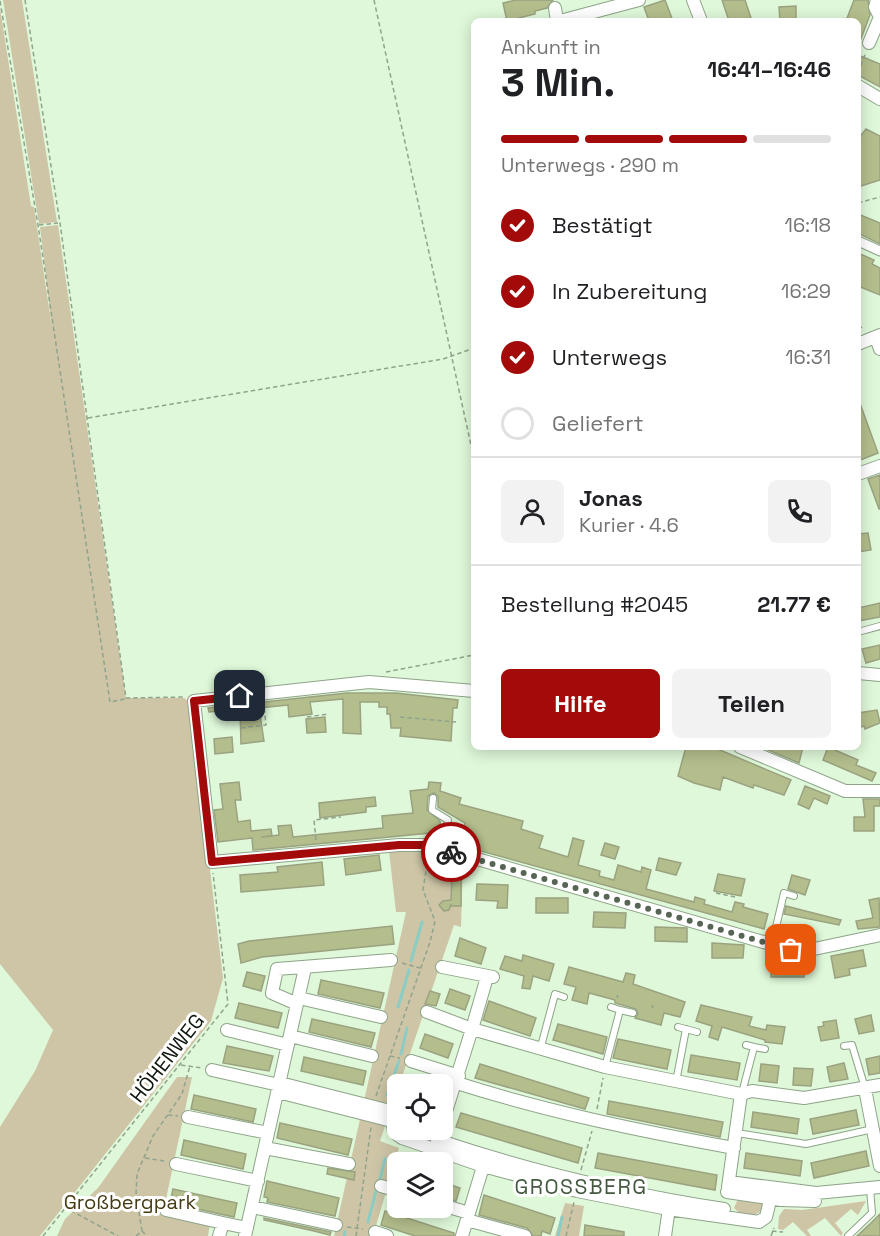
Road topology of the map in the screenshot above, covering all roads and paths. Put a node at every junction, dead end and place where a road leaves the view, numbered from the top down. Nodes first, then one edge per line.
1 (25, 0) edge
2 (374, 0) edge
3 (639, 0) edge
4 (693, 0) edge
5 (877, 0) edge
6 (0, 1) edge
7 (555, 8) dead end
8 (880, 17) edge
9 (562, 18) edge
10 (572, 18) edge
11 (700, 18) edge
12 (867, 47) joint
13 (861, 65) edge
14 (861, 89) edge
15 (880, 99) edge
16 (880, 197) edge
17 (861, 202) edge
18 (60, 223) junction
19 (38, 225) junction
20 (861, 242) edge
21 (880, 251) edge
22 (879, 341) edge
23 (861, 344) edge
24 (471, 349) edge
25 (452, 357) junction
26 (87, 419) junction
27 (471, 445) edge
28 (880, 466) edge
29 (861, 473) edge
30 (880, 626) edge
31 (861, 631) edge
32 (471, 657) edge
33 (861, 672) edge
34 (880, 675) edge
35 (369, 681) junction
36 (471, 691) edge
37 (263, 693) junction
38 (126, 698) junction
39 (194, 701) junction
40 (329, 714) dead end
41 (307, 717) dead end
42 (400, 717) dead end
43 (456, 722) dead end
44 (241, 728) dead end
45 (747, 750) edge
46 (880, 791) edge
47 (433, 798) dead end
48 (341, 817) dead end
49 (429, 845) junction
50 (445, 850) junction
51 (318, 852) junction
52 (213, 869) dead end
53 (716, 893) dead end
54 (794, 896) dead end
55 (735, 897) dead end
56 (880, 934) edge
57 (772, 944) junction
58 (391, 960) joint
59 (425, 962) dead end
60 (442, 967) dead end
61 (305, 968) junction
62 (421, 968) dead end
63 (564, 997) dead end
64 (298, 1001) junction
65 (611, 1007) dead end
66 (620, 1010) junction
67 (427, 1012) dead end
68 (633, 1013) dead end
69 (381, 1017) dead end
70 (678, 1027) dead end
71 (472, 1029) junction
72 (686, 1029) junction
73 (227, 1030) dead end
74 (697, 1032) dead end
75 (289, 1040) junction
76 (860, 1043) dead end
77 (746, 1045) dead end
78 (754, 1047) junction
79 (765, 1049) dead end
80 (540, 1050) junction
81 (372, 1056) dead end
82 (411, 1061) dead end
83 (181, 1065) junction
84 (190, 1066) junction
85 (605, 1067) junction
86 (212, 1070) joint
87 (458, 1080) junction
88 (676, 1082) junction
89 (880, 1085) edge
90 (279, 1087) junction
91 (865, 1089) junction
92 (453, 1094) edge
93 (741, 1094) junction
94 (387, 1114) edge
95 (188, 1117) dead end
96 (594, 1122) junction
97 (873, 1129) junction
98 (268, 1133) junction
99 (737, 1133) junction
100 (439, 1140) edge
101 (265, 1148) junction
102 (734, 1148) junction
103 (143, 1158) junction
104 (485, 1161) junction
105 (176, 1164) joint
106 (349, 1164) dead end
107 (880, 1167) edge
108 (579, 1179) junction
109 (258, 1181) junction
110 (381, 1186) dead end
111 (728, 1187) junction
112 (875, 1187) edge
113 (387, 1188) edge
114 (772, 1193) junction
115 (669, 1205) junction
116 (138, 1206) junction
117 (64, 1207) junction
118 (252, 1207) junction
119 (166, 1210) joint
120 (453, 1210) edge
121 (723, 1213) junction
122 (468, 1216) junction
123 (223, 1223) junction
124 (336, 1225) joint
125 (774, 1228) dead end
126 (142, 1231) junction
127 (246, 1232) edge
128 (772, 1232) junction
129 (783, 1232) dead end
130 (381, 1234) edge
131 (43, 1236) edge
132 (118, 1236) edge
133 (136, 1236) edge
134 (147, 1236) edge
135 (219, 1236) edge
136 (462, 1236) edge
137 (525, 1236) edge
138 (566, 1236) edge
139 (665, 1236) edge
140 (771, 1236) edge
141 (848, 1236) edge

1 - 18 path
2 - 25 path
3 - 10 street
4 - 11 street
5 - 8 street
6 - 19 path
7 - 9 street
8 - 12 street
12 - 13 path
14 - 15 street
16 - 17 path
18 - 19 path
18 - 26 path
19 - 38 path
20 - 21 street
22 - 23 street
24 - 25 path
25 - 26 path
25 - 27 path
26 - 38 path
28 - 29 street
30 - 31 lane
32 - 35 path
33 - 34 street
35 - 36 street
35 - 37 street
37 - 39 street
37 - 44 path
38 - 39 path
39 - 51 street
40 - 41 path
42 - 43 path
45 - 46 street
47 - 50 lane
48 - 51 path
49 - 50 street
49 - 51 street
49 - 59 path
50 - 57 street
52 - 83 path, HÖHENWEG
53 - 55 path
54 - 57 lane
56 - 57 street
58 - 61 street
58 - 62 path
60 - 71 street
61 - 64 street
61 - 64 street
63 - 80 lane
64 - 69 street
64 - 75 street
65 - 66 lane
66 - 68 lane
66 - 85 lane
67 - 71 street
70 - 72 lane
71 - 80 street
71 - 87 street
72 - 74 lane
72 - 88 lane
73 - 75 street
75 - 81 street
75 - 90 street
76 - 91 lane
77 - 78 lane
78 - 79 lane
78 - 93 lane
80 - 85 street
82 - 87 street
83 - 84 path
83 - 117 path, HÖHENWEG
84 - 86 path
84 - 103 path
85 - 88 street
85 - 96 path
86 - 90 street
87 - 92 street
87 - 96 street
88 - 93 street
89 - 91 street
90 - 94 street
90 - 98 street
91 - 93 street
91 - 97 street
93 - 99 street
95 - 98 street
96 - 102 street
96 - 108 path
97 - 99 lane
97 - 107 street
98 - 101 street
99 - 102 street
100 - 104 street
101 - 106 street
101 - 109 street
102 - 111 street
103 - 105 path
103 - 116 path
104 - 108 street
104 - 122 street
105 - 109 street
108 - 115 street
108 - 138 path
109 - 118 street
110 - 113 street
111 - 114 street
111 - 121 street
112 - 114 street
112 - 141 lane
114 - 121 street
115 - 121 street
115 - 139 street
116 - 119 path
116 - 126 path
117 - 131 path, HÖHENWEG
117 - 132 path
118 - 124 street
118 - 127 street
119 - 123 street
120 - 122 street
122 - 136 street
122 - 137 street
123 - 127 street
123 - 135 street
124 - 130 path
125 - 128 path
126 - 133 path
126 - 134 path
128 - 129 path
128 - 140 path

